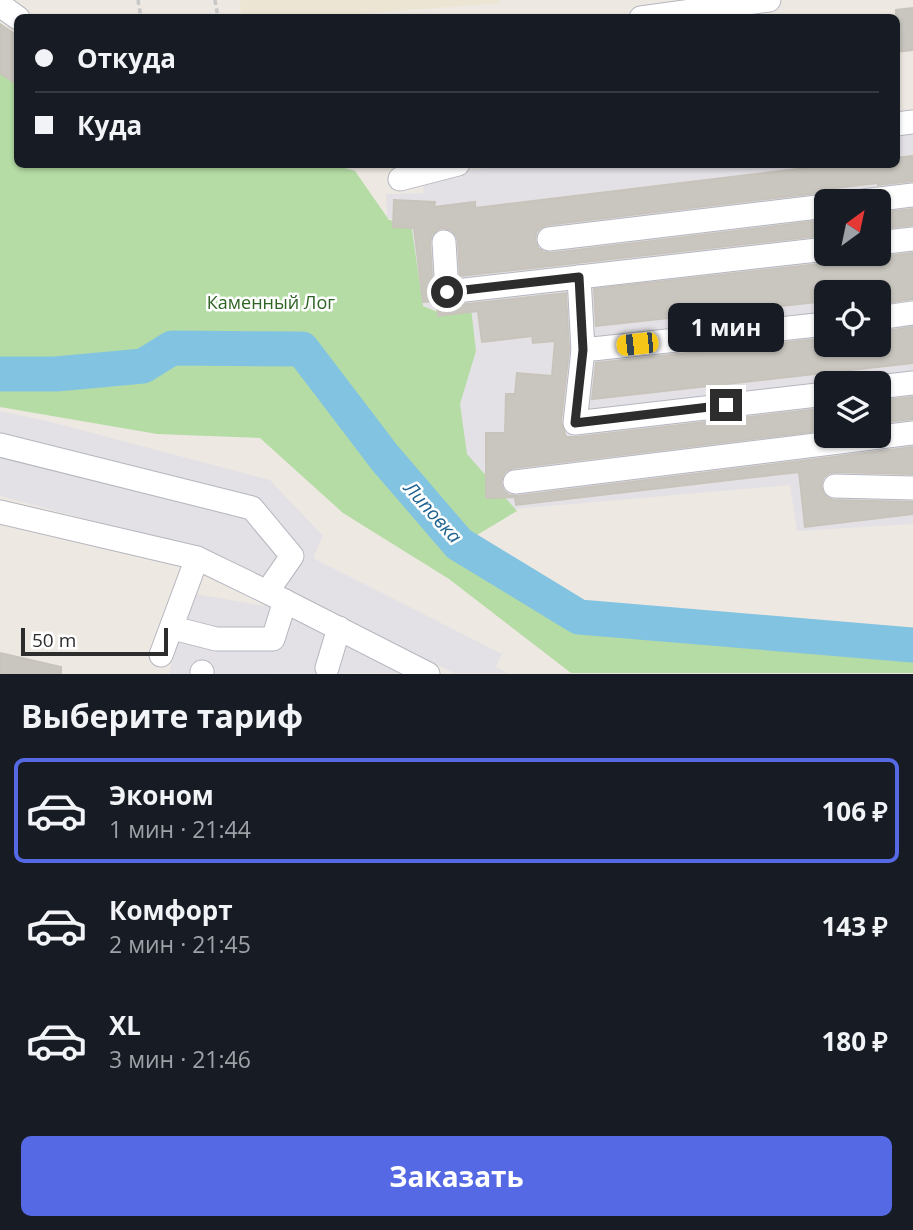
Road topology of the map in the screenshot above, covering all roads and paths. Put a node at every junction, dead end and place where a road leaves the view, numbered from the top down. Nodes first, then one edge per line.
1 (769, 0) edge
2 (669, 14) edge
3 (443, 168) edge
4 (400, 179) dead end
5 (913, 195) edge
6 (891, 198) edge
7 (814, 207) edge
8 (548, 239) dead end
9 (913, 239) edge
10 (444, 242) dead end
11 (891, 242) edge
12 (814, 250) edge
13 (579, 277) junction
14 (913, 313) edge
15 (891, 316) edge
16 (814, 325) edge
17 (583, 350) junction
18 (913, 383) edge
19 (891, 386) edge
20 (814, 395) edge
21 (913, 433) edge
22 (0, 445) edge
23 (515, 482) dead end
24 (835, 486) dead end
25 (913, 488) edge
26 (0, 512) edge
27 (197, 558) junction
28 (276, 596) junction
29 (173, 628) junction
30 (339, 628) junction
31 (161, 655) dead end
32 (393, 665) edge
33 (327, 668) dead end
34 (428, 674) edge

1 - 2 street
3 - 4 street
5 - 6 street
7 - 8 street
9 - 11 street
10 - 13 street
12 - 13 street
13 - 17 street
14 - 15 street
16 - 17 street
17 - 20 street
18 - 19 street
21 - 23 street
22 - 28 street
24 - 25 street
26 - 27 street
27 - 28 street
27 - 29 street
28 - 29 street
28 - 30 street
29 - 31 street
30 - 32 street
30 - 33 street
32 - 34 street

